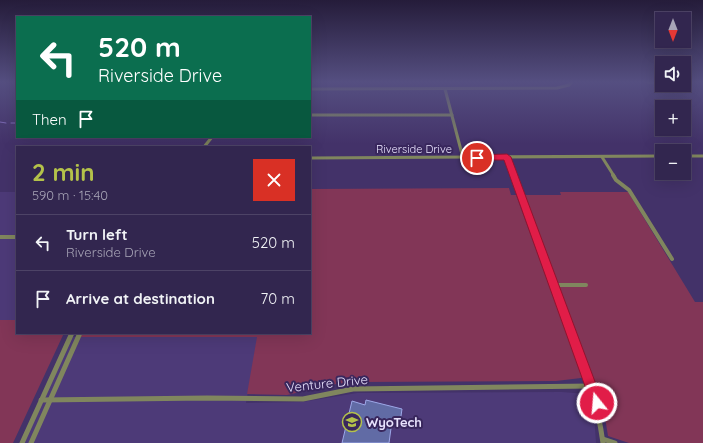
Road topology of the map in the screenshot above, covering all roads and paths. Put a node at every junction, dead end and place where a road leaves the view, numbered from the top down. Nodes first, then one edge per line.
1 (449, 103) edge
2 (311, 115) edge
3 (452, 115) junction
4 (211, 138) edge
5 (205, 146) edge
6 (602, 156) junction
7 (655, 156) edge
8 (691, 156) edge
9 (703, 156) edge
10 (507, 157) junction
11 (311, 158) edge
12 (463, 158) junction
13 (0, 236) edge
14 (16, 236) edge
15 (672, 259) dead end
16 (554, 285) junction
17 (586, 285) dead end
18 (72, 334) edge
19 (80, 334) edge
20 (592, 386) junction
21 (41, 400) junction
22 (50, 400) junction
23 (603, 441) edge
24 (22, 443) edge
25 (31, 443) edge
26 (616, 443) edge

1 - 3 street
2 - 3 street
3 - 12 street
4 - 5 street
6 - 7 street, Riverside Drive
6 - 10 street, Riverside Drive
6 - 15 street
8 - 9 street
10 - 12 street, Riverside Drive
10 - 16 street
11 - 12 street, Riverside Drive
13 - 14 street
16 - 17 street
16 - 20 street
18 - 21 street
19 - 22 street
20 - 22 street, Venture Drive
20 - 23 street
21 - 22 street, Venture Drive
21 - 24 street
22 - 25 street
23 - 26 street

